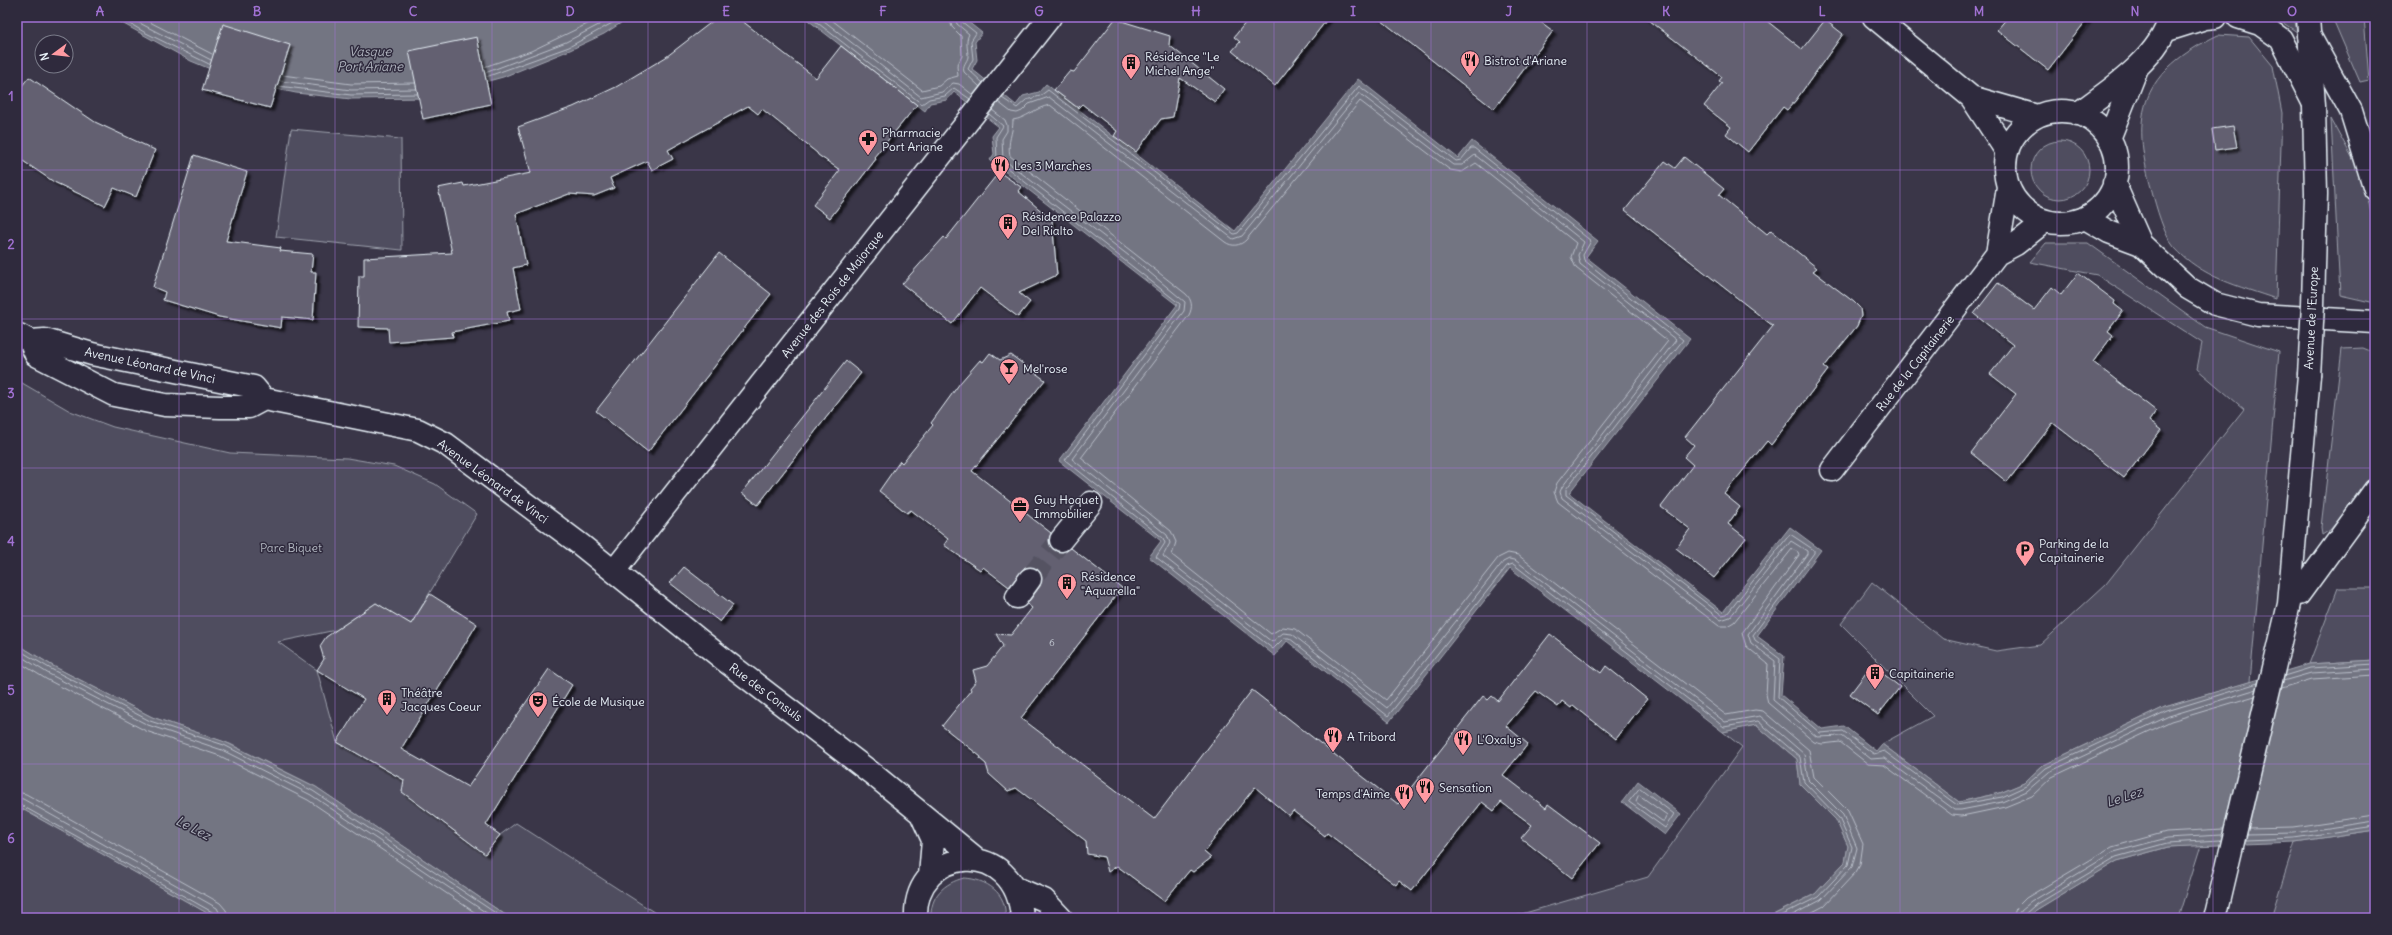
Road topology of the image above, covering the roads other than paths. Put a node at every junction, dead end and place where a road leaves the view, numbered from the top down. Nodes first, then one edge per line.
1 (1050, 17) edge
2 (1874, 17) edge
3 (2215, 17) edge
4 (2238, 17) edge
5 (2168, 24) edge
6 (2308, 26) edge
7 (2137, 68) junction
8 (1971, 97) junction
9 (2314, 106) junction
10 (2077, 114) junction
11 (2037, 116) junction
12 (2109, 139) junction
13 (2007, 152) junction
14 (2114, 183) junction
15 (2008, 188) junction
16 (2375, 189) edge
17 (2084, 218) junction
18 (2045, 222) junction
19 (2141, 244) junction
20 (1997, 254) junction
21 (2373, 324) edge
22 (24, 338) edge
23 (264, 399) junction
24 (1832, 470) dead end
25 (2375, 490) edge
26 (1091, 503) dead end
27 (1061, 540) tunnel mouth
28 (614, 571) junction
29 (1030, 579) tunnel mouth
30 (1018, 597) dead end
31 (2294, 599) junction
32 (920, 811) junction
33 (979, 861) junction
34 (930, 876) junction
35 (1016, 888) junction
36 (2217, 910) edge
37 (916, 918) edge
38 (1022, 918) edge
39 (1061, 918) edge

1 - 28 street, Avenue des Rois de Majorque
2 - 8 street
3 - 5 street
4 - 9 street
5 - 7 street
6 - 9 street, Avenue de l'Europe
6 - 16 street
7 - 10 street
7 - 12 street
8 - 11 street
8 - 13 street
9 - 31 street, Avenue de l'Europe, bridge
10 - 11 street
10 - 12 street
11 - 13 street
12 - 14 street
13 - 15 street
14 - 17 street
14 - 19 street
15 - 18 street
15 - 20 street, Rue de la Capitainerie
17 - 18 street
17 - 19 street
18 - 20 street, Rue de la Capitainerie
19 - 21 street
20 - 24 street, Rue de la Capitainerie
22 - 23 street, Avenue Léonard de Vinci
22 - 23 street, Avenue Léonard de Vinci
23 - 28 street, Avenue Léonard de Vinci
25 - 31 street
26 - 27 street
28 - 32 street, Rue des Consuls
29 - 30 street
31 - 36 street, Avenue de l'Europe
32 - 33 street, Rue des Consuls
32 - 34 street, Rue des Consuls
33 - 34 street
33 - 35 street
34 - 37 street
35 - 38 street
35 - 39 street

